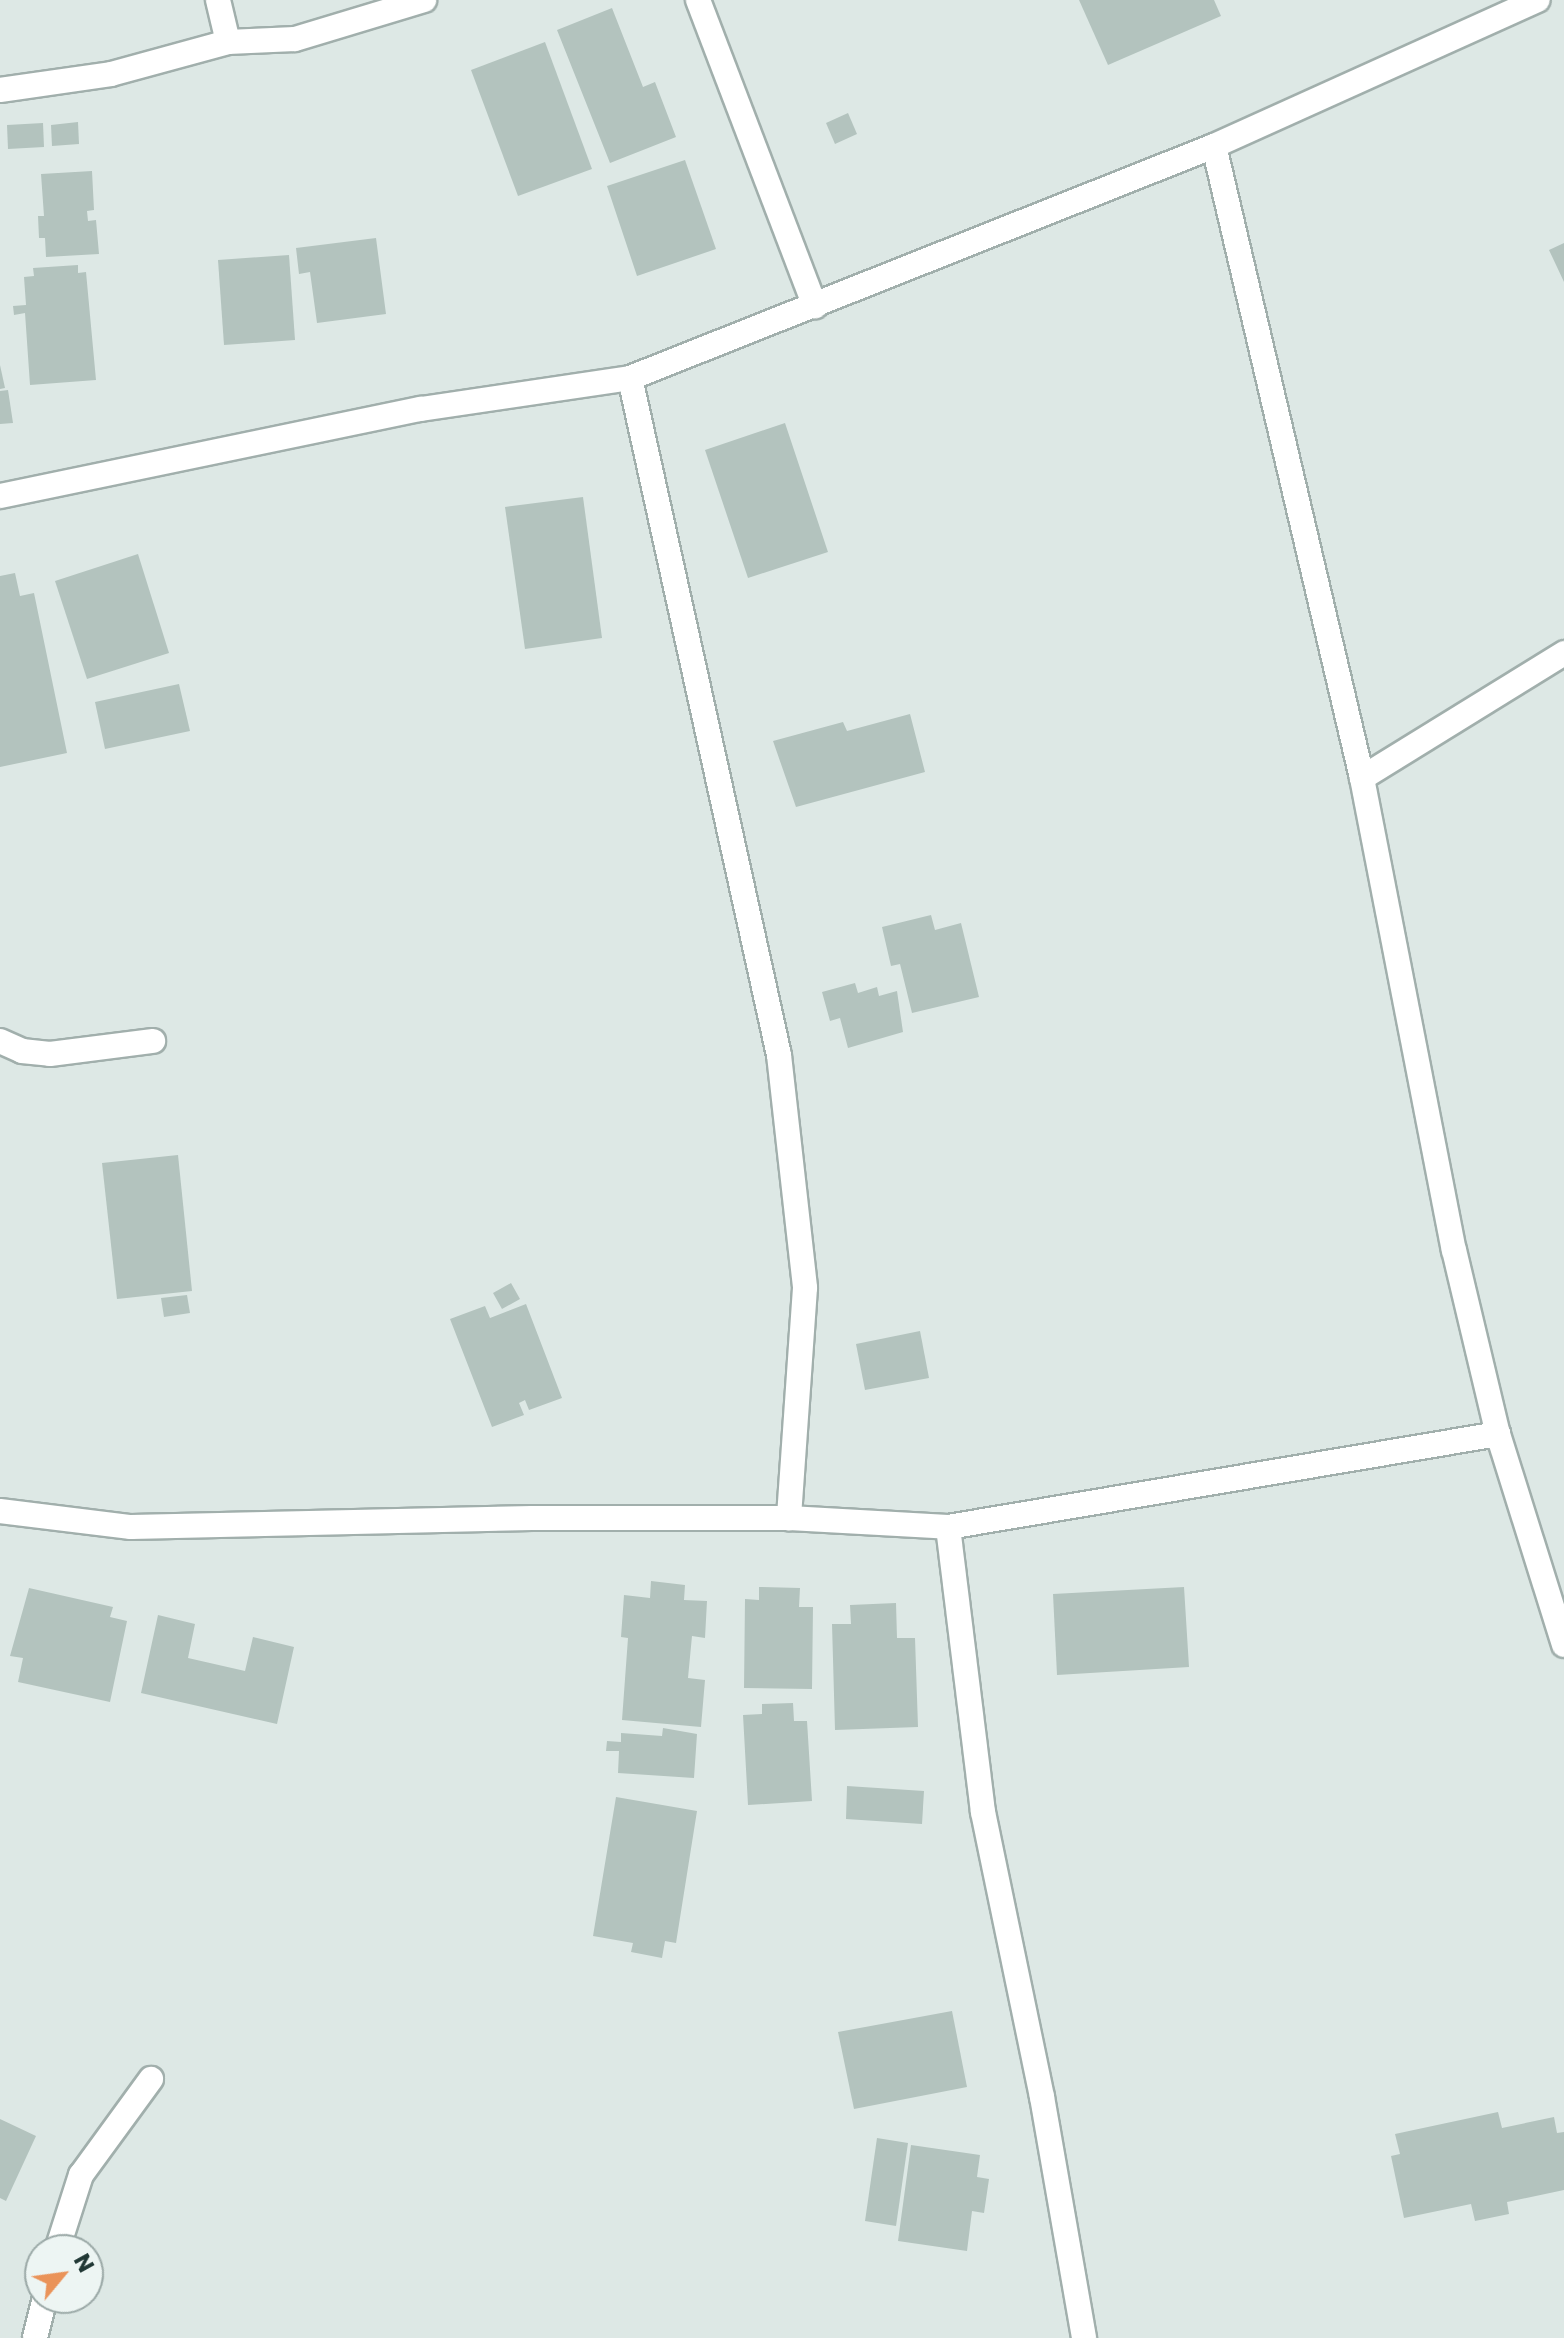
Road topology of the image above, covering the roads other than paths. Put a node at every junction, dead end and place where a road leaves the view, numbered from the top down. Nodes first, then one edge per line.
1 (218, 0) edge
2 (424, 0) edge
3 (698, 0) edge
4 (1538, 0) edge
5 (228, 42) junction
6 (0, 90) edge
7 (1214, 146) junction
8 (815, 306) junction
9 (630, 378) junction
10 (0, 496) edge
11 (1564, 653) edge
12 (1362, 778) junction
13 (0, 1041) edge
14 (153, 1041) dead end
15 (1498, 1434) junction
16 (0, 1511) edge
17 (789, 1518) junction
18 (948, 1527) junction
19 (1564, 1645) edge
20 (151, 2079) dead end
21 (62, 2234) edge
22 (41, 2314) edge
23 (35, 2338) edge
24 (1084, 2338) edge

1 - 5 street
2 - 5 street
3 - 8 street
4 - 7 street
5 - 6 street
7 - 8 street
7 - 12 street
8 - 9 street
9 - 10 street
9 - 17 street
11 - 12 street
12 - 15 street
13 - 14 street
15 - 18 street
15 - 19 street
16 - 17 street
17 - 18 street
18 - 24 street
20 - 21 street
22 - 23 street

